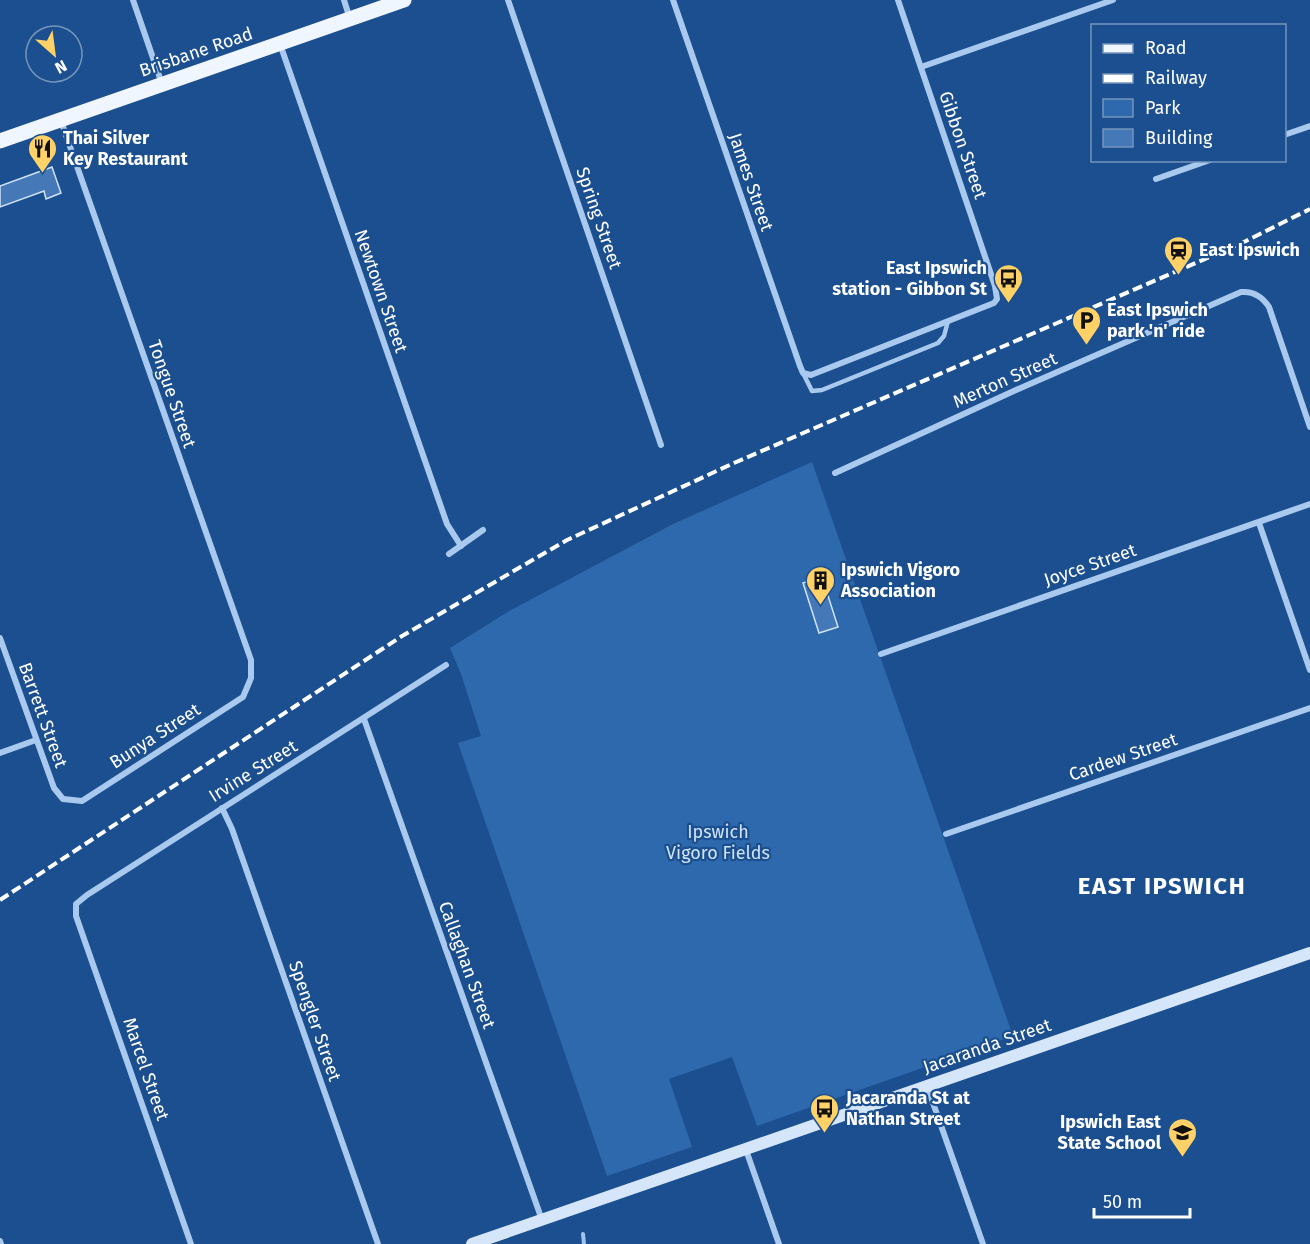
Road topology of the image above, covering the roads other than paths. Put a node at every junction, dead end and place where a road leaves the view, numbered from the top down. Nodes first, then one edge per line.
1 (133, 0) edge
2 (344, 0) edge
3 (404, 0) edge
4 (508, 0) edge
5 (672, 0) edge
6 (898, 0) edge
7 (1113, 0) edge
8 (350, 19) junction
9 (280, 44) junction
10 (921, 67) junction
11 (162, 84) junction
12 (61, 120) junction
13 (1310, 126) edge
14 (1286, 134) edge
15 (0, 141) edge
16 (1204, 162) edge
17 (1156, 179) dead end
18 (948, 321) junction
19 (803, 373) junction
20 (1310, 427) edge
21 (661, 445) dead end
22 (835, 474) dead end
23 (1310, 504) edge
24 (1259, 522) junction
25 (483, 530) dead end
26 (460, 546) junction
27 (449, 554) dead end
28 (0, 638) edge
29 (880, 654) dead end
30 (446, 665) dead end
31 (1310, 670) edge
32 (251, 678) joint
33 (1310, 708) edge
34 (364, 719) junction
35 (36, 740) junction
36 (0, 753) edge
37 (63, 799) joint
38 (222, 808) junction
39 (946, 834) dead end
40 (76, 904) joint
41 (1310, 953) edge
42 (927, 1086) junction
43 (746, 1150) junction
44 (542, 1220) junction
45 (191, 1244) edge
46 (378, 1244) edge
47 (472, 1244) edge
48 (779, 1244) edge
49 (982, 1244) edge

1 - 11 street
2 - 8 street
3 - 8 main road, Brisbane Road
4 - 21 street, Spring Street
5 - 19 street, James Street
6 - 10 street, Gibbon Street
7 - 10 street
8 - 9 main road, Brisbane Road
9 - 11 main road, Brisbane Road
9 - 26 street, Newtown Street
10 - 18 street, Gibbon Street
11 - 12 main road, Brisbane Road
12 - 15 main road, Brisbane Road
12 - 32 street, Tongue Street
13 - 14 street
16 - 17 street
18 - 19 street
18 - 19 lane
20 - 22 street, Merton Street
23 - 24 street, Joyce Street
24 - 29 street, Joyce Street
24 - 31 street
25 - 26 street
26 - 27 street
28 - 35 street, Barrett Street
30 - 34 street, Irvine Street
32 - 37 street, Bunya Street
33 - 39 street, Cardew Street
34 - 38 street, Irvine Street
34 - 44 street, Callaghan Street
35 - 36 street
35 - 37 street, Barrett Street
38 - 40 street, Irvine Street
38 - 46 street, Spengler Street
40 - 45 street, Marcel Street
41 - 42 street, Jacaranda Street
42 - 43 street, Jacaranda Street
42 - 49 street
43 - 44 street, Jacaranda Street
43 - 48 street
44 - 47 street, Jacaranda Street

